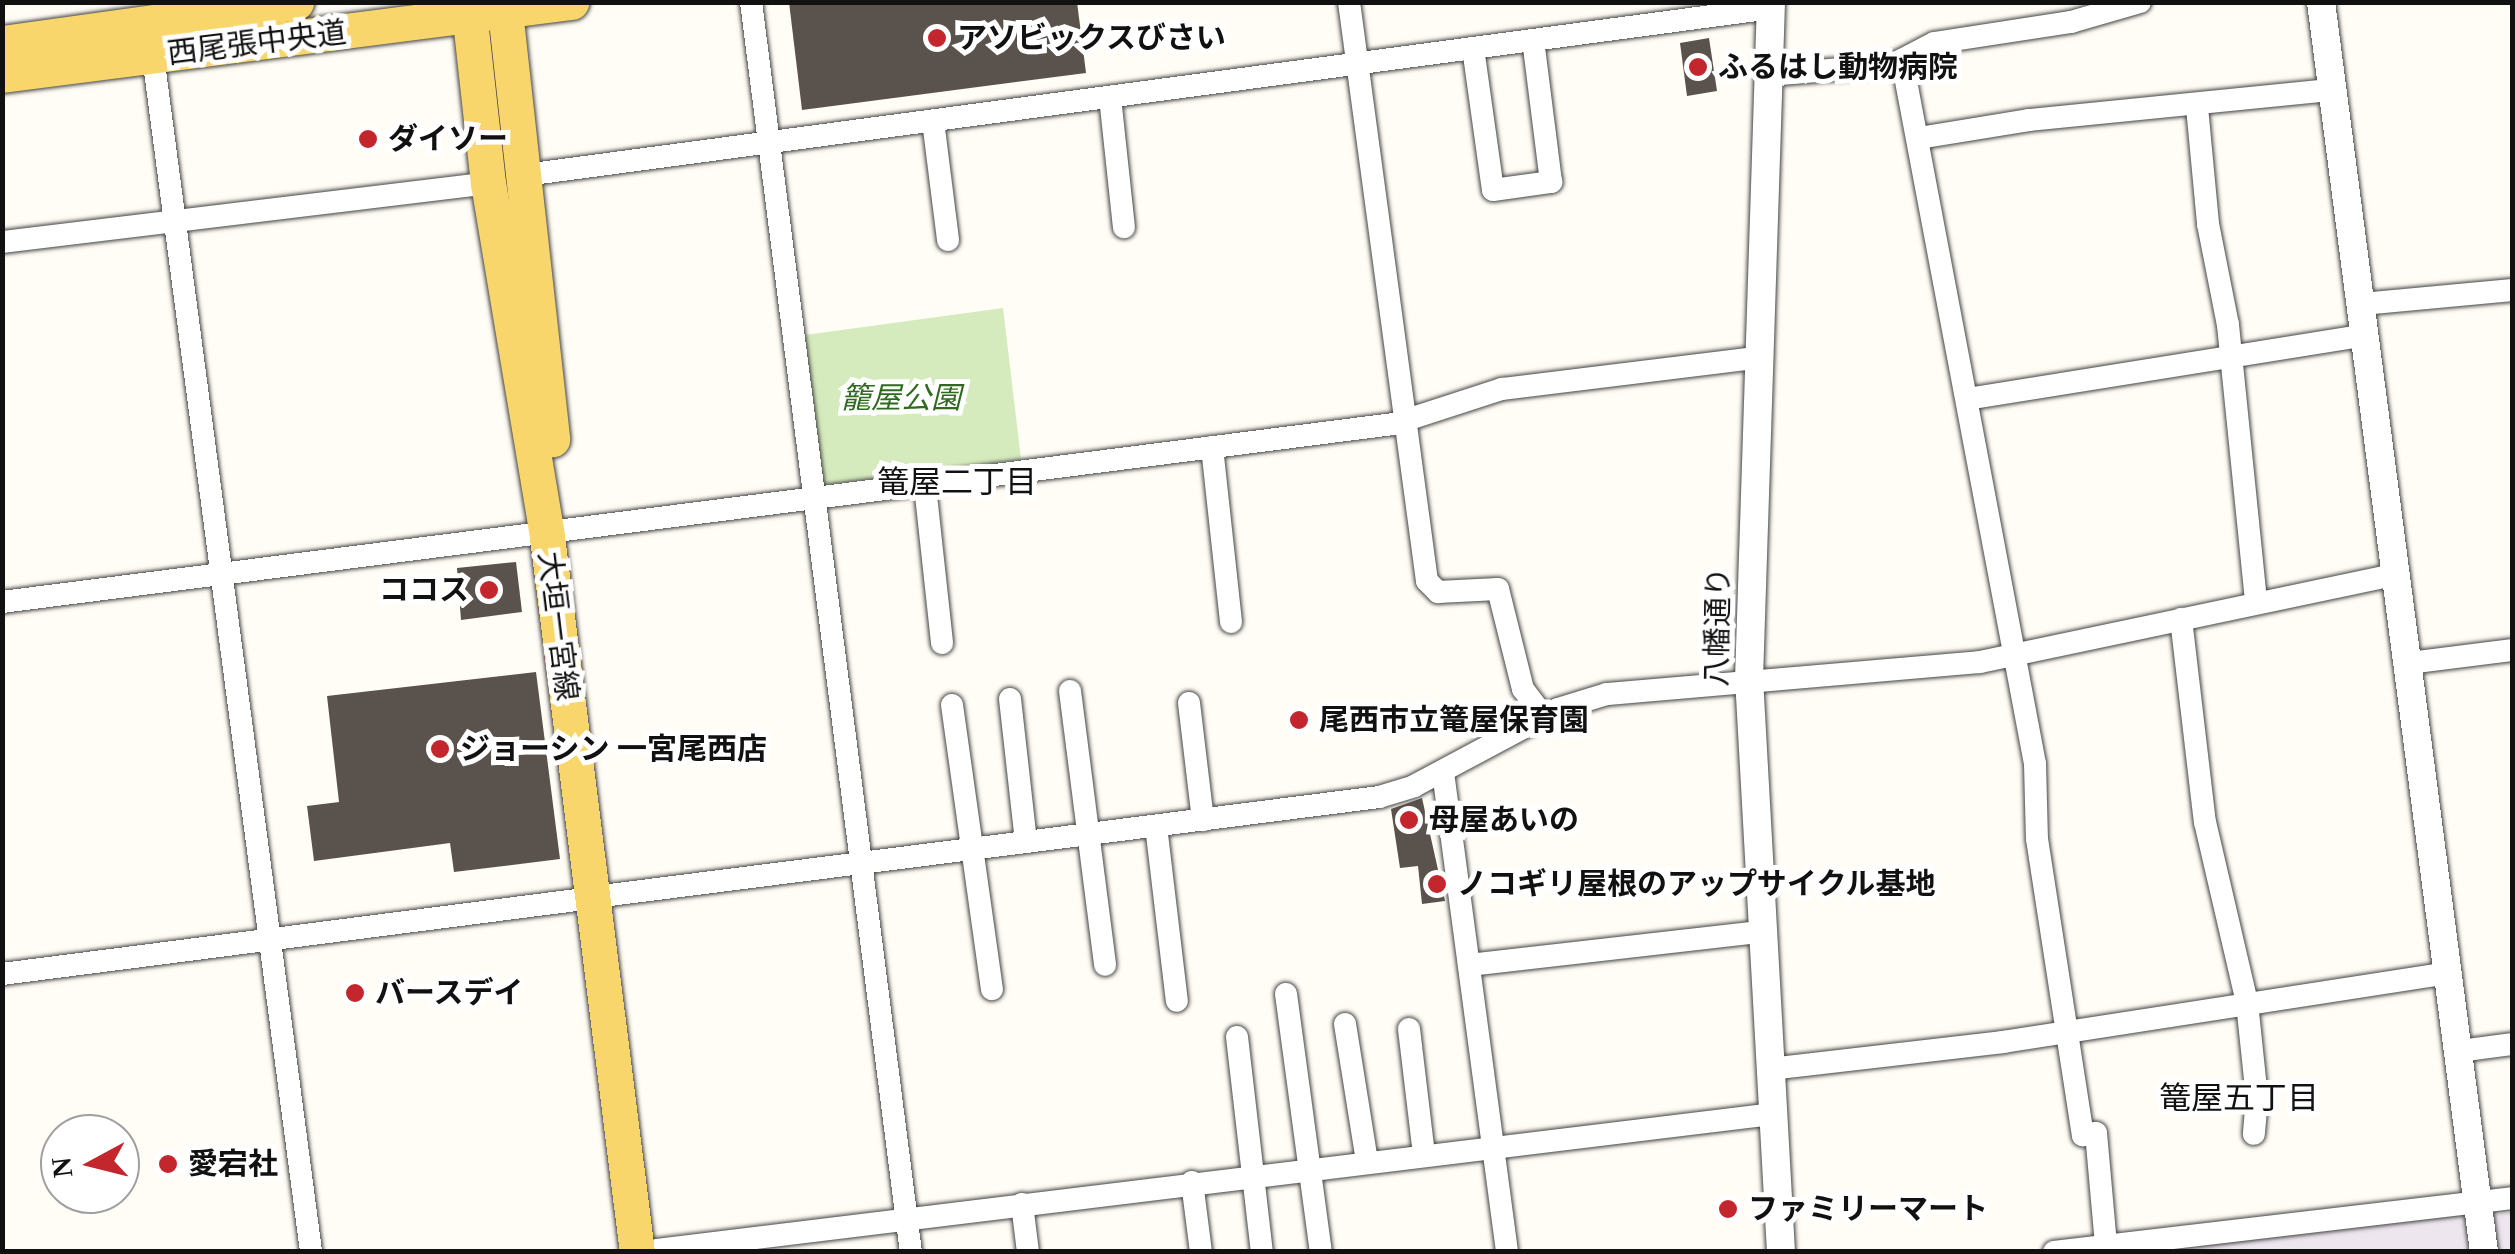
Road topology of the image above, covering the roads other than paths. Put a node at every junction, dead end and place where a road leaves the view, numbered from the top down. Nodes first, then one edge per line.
1 (296, 2) edge
2 (570, 2) edge
3 (751, 2) edge
4 (1349, 2) edge
5 (2140, 2) edge
6 (2321, 2) edge
7 (1771, 5) edge
8 (504, 8) edge
9 (469, 10) edge
10 (148, 27) edge
11 (1534, 40) junction
12 (2, 43) edge
13 (1473, 48) junction
14 (1902, 60) junction
15 (1357, 64) junction
16 (2, 75) edge
17 (1767, 75) junction
18 (2332, 90) junction
19 (1110, 97) junction
20 (2197, 107) junction
21 (932, 121) junction
22 (1918, 138) junction
23 (770, 143) junction
24 (524, 175) junction
25 (488, 182) junction
26 (174, 220) junction
27 (1124, 227) dead end
28 (948, 240) dead end
29 (2, 242) edge
30 (2512, 290) edge
31 (2362, 304) junction
32 (2366, 334) junction
33 (2231, 355) junction
34 (1755, 358) junction
35 (1967, 399) junction
36 (1406, 420) junction
37 (1212, 448) junction
38 (924, 486) junction
39 (816, 500) junction
40 (555, 536) junction
41 (2397, 574) junction
42 (222, 575) junction
43 (2, 602) edge
44 (2256, 603) junction
45 (2180, 619) junction
46 (1231, 622) dead end
47 (942, 642) dead end
48 (2512, 650) edge
49 (2014, 654) junction
50 (2409, 663) junction
51 (1749, 678) junction
52 (1070, 691) dead end
53 (1010, 699) dead end
54 (1189, 704) dead end
55 (952, 706) dead end
56 (1544, 718) junction
57 (1443, 772) junction
58 (1204, 820) junction
59 (1156, 826) junction
60 (1088, 834) junction
61 (1026, 842) junction
62 (972, 849) junction
63 (862, 864) junction
64 (601, 896) junction
65 (1760, 932) junction
66 (270, 939) junction
67 (1104, 964) dead end
68 (1469, 966) junction
69 (2450, 973) junction
70 (2, 974) edge
71 (992, 989) dead end
72 (1286, 994) dead end
73 (1177, 1001) dead end
74 (2247, 1003) junction
75 (1345, 1024) dead end
76 (1409, 1029) dead end
77 (2068, 1032) junction
78 (1236, 1038) dead end
79 (2512, 1044) edge
80 (2460, 1051) junction
81 (1770, 1069) junction
82 (1772, 1114) junction
83 (2254, 1134) dead end
84 (1493, 1147) junction
85 (1424, 1155) junction
86 (1367, 1162) junction
87 (1310, 1168) junction
88 (1252, 1175) junction
89 (1192, 1182) junction
90 (2512, 1198) edge
91 (1022, 1204) junction
92 (2478, 1204) junction
93 (907, 1218) junction
94 (2106, 1245) junction
95 (657, 1251) edge
96 (311, 1252) edge
97 (637, 1252) edge
98 (911, 1252) edge
99 (1028, 1252) edge
100 (1201, 1252) edge
101 (1262, 1252) edge
102 (1321, 1252) edge
103 (1507, 1252) edge
104 (1781, 1252) edge
105 (2054, 1252) edge
106 (2484, 1252) edge

1 - 10 main road, 西尾張中央道
2 - 8 main road, 西尾張中央道
3 - 23 street
4 - 15 street
5 - 14 street
6 - 18 street
7 - 11 street
7 - 17 street, 八幡通り
8 - 9 main road, 西尾張中央道
8 - 24 main road, 大垣一宮線
9 - 10 main road, 西尾張中央道
9 - 25 main road, 大垣一宮線
10 - 12 main road, 西尾張中央道
10 - 16 main road, 西尾張中央道
10 - 26 street
11 - 13 street
11 - 13 street
13 - 15 street
14 - 17 street
14 - 22 street
15 - 19 street
15 - 36 street
17 - 34 street, 八幡通り
18 - 20 street
18 - 31 street
19 - 21 street
19 - 27 street
20 - 22 street
20 - 33 street
21 - 23 street
21 - 28 street
22 - 35 street
23 - 24 street
23 - 39 street
24 - 40 main road, 大垣一宮線
25 - 26 street
25 - 40 main road, 大垣一宮線
26 - 29 street
26 - 42 street
30 - 31 street
31 - 32 street
32 - 33 street
32 - 41 street
33 - 35 street
33 - 44 street
34 - 36 street
34 - 51 street, 八幡通り
35 - 49 street
36 - 37 street
36 - 56 street
37 - 38 street
37 - 46 street
38 - 39 street
38 - 47 street
39 - 40 street
39 - 63 street
40 - 42 street
40 - 64 main road, 大垣一宮線
41 - 44 street
41 - 50 street
42 - 43 street
42 - 66 street
44 - 45 street
45 - 49 street
45 - 74 street
48 - 50 street
49 - 51 street
49 - 77 street
50 - 69 street
51 - 56 street
51 - 65 street, 八幡通り
52 - 60 street
53 - 61 street
54 - 58 street
55 - 62 street
56 - 57 street
57 - 58 street
57 - 68 street
58 - 59 street
59 - 60 street
59 - 73 street
60 - 61 street
60 - 67 street
61 - 62 street
62 - 63 street
62 - 71 street
63 - 64 street
63 - 93 street
64 - 66 street
64 - 95 main road, 大垣一宮線
64 - 97 main road, 大垣一宮線
65 - 68 street
65 - 81 street, 八幡通り
66 - 70 street
66 - 96 street
68 - 84 street
69 - 74 street
69 - 80 street
72 - 87 street
74 - 77 street
74 - 83 street
75 - 86 street
76 - 85 street
77 - 81 street
77 - 94 street
78 - 88 street
79 - 80 street
80 - 92 street
81 - 82 street, 八幡通り
82 - 84 street
82 - 104 street, 八幡通り
84 - 85 street
84 - 103 street
85 - 86 street
86 - 87 street
87 - 88 street
87 - 102 street
88 - 89 street
88 - 101 street
89 - 91 street
89 - 100 street
90 - 92 street
91 - 93 street
91 - 99 street
92 - 94 street
92 - 106 street
93 - 95 street
93 - 98 street
94 - 105 street

